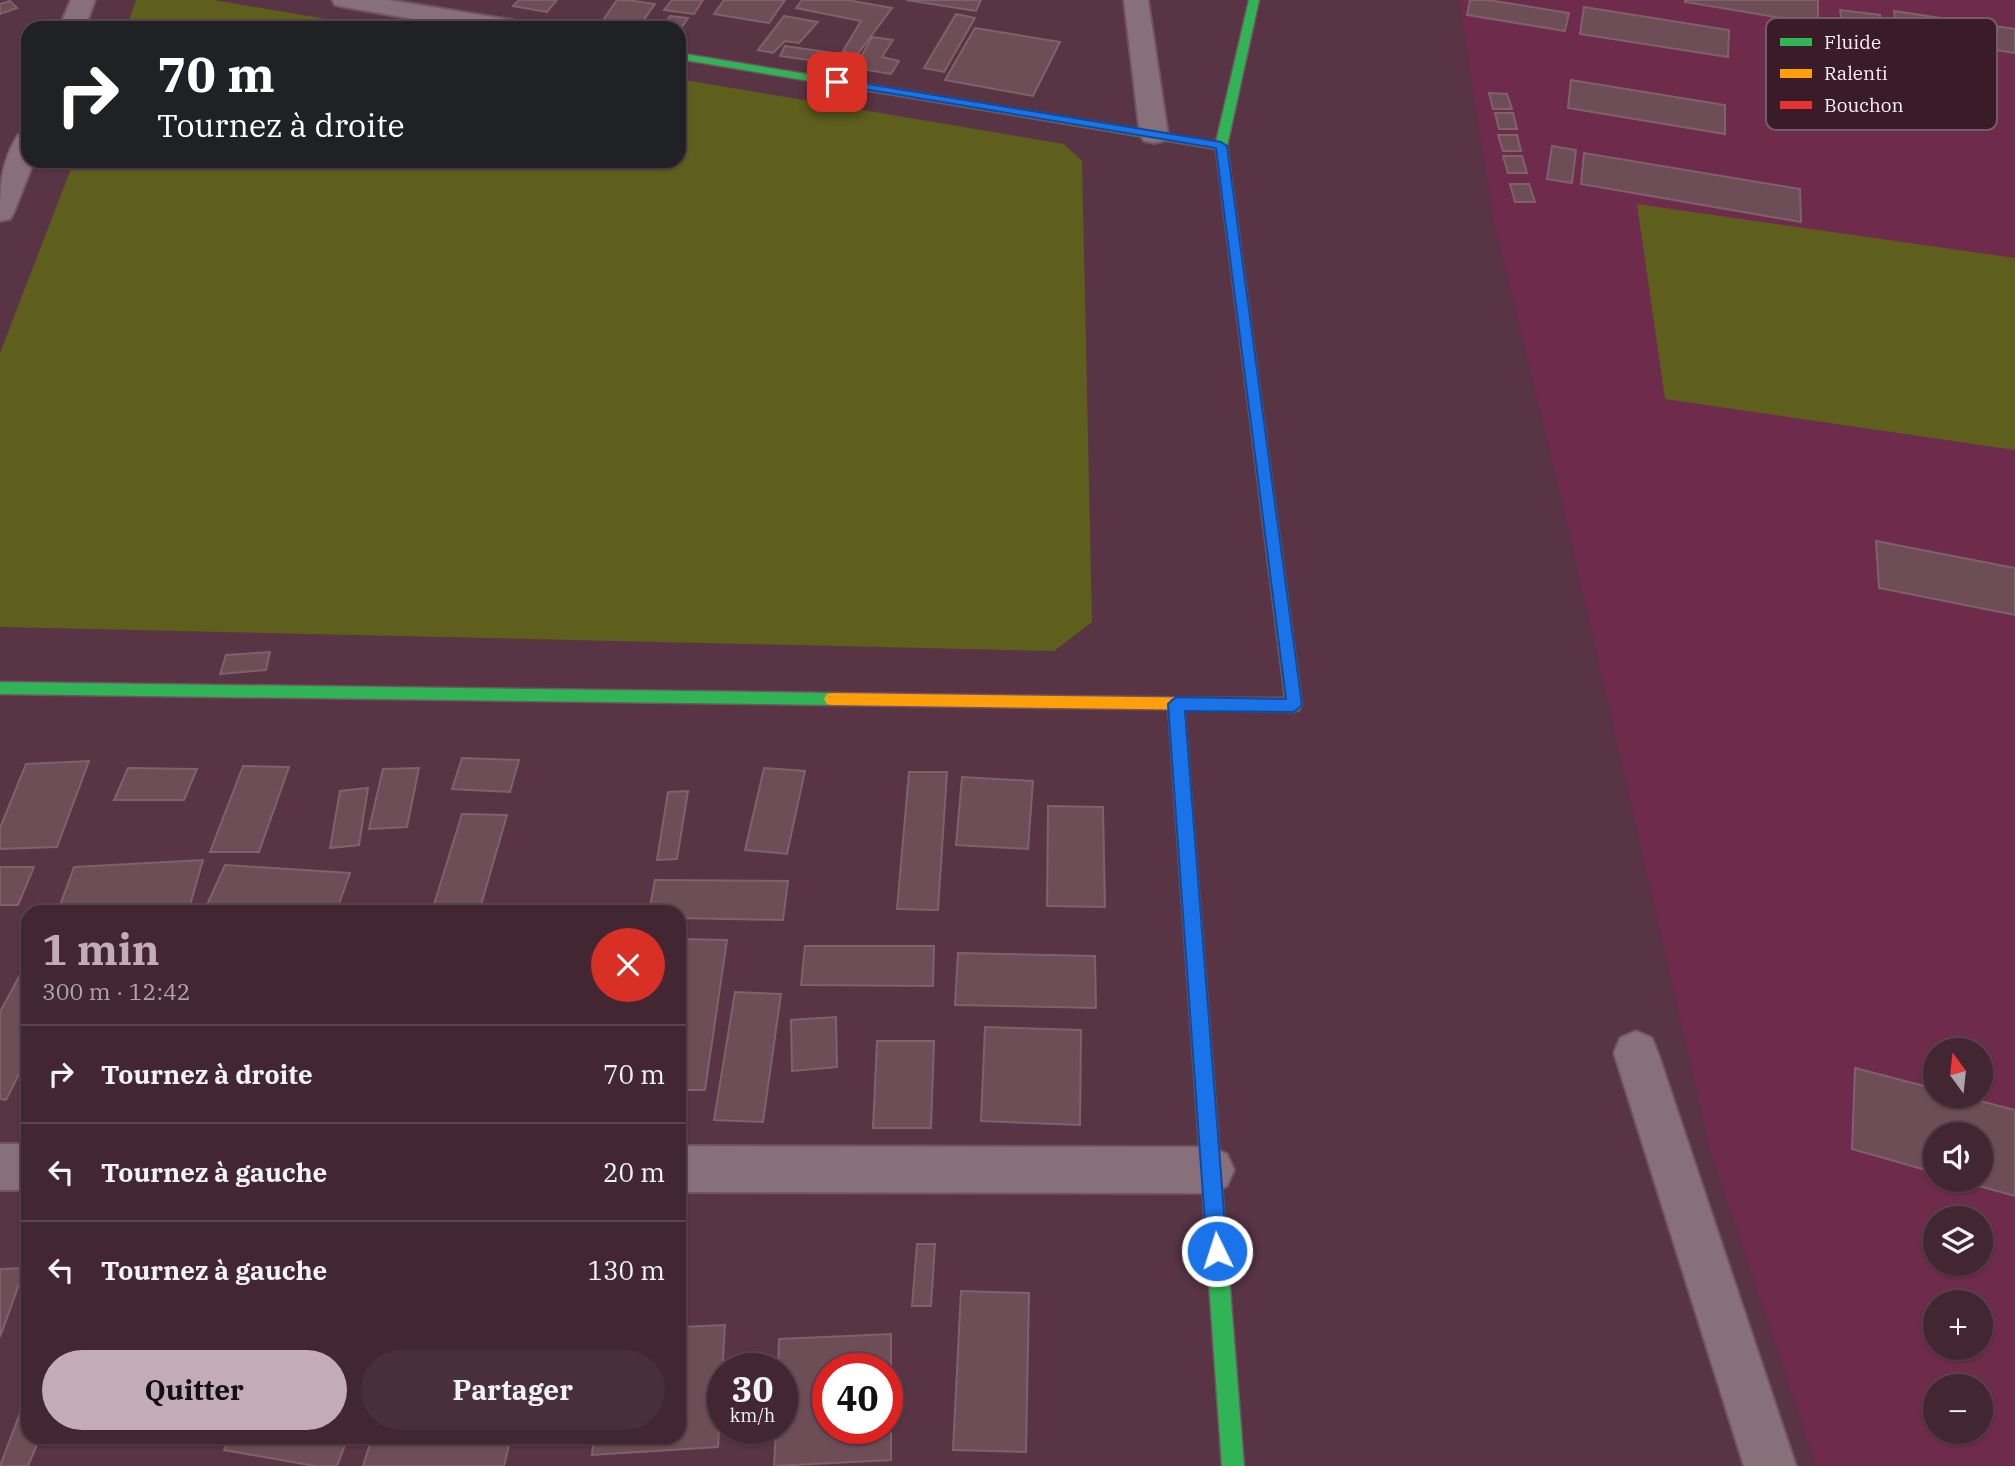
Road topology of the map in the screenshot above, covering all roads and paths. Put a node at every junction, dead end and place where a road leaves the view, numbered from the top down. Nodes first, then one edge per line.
1 (83, 0) edge
2 (344, 0) edge
3 (1136, 0) edge
4 (1254, 0) edge
5 (75, 21) edge
6 (470, 21) edge
7 (686, 57) edge
8 (1154, 135) junction
9 (1221, 146) junction
10 (17, 150) edge
11 (0, 212) edge
12 (0, 688) edge
13 (1176, 704) junction
14 (1636, 1054) dead end
15 (0, 1167) edge
16 (21, 1167) edge
17 (686, 1169) edge
18 (1211, 1170) junction
19 (1233, 1466) edge
20 (1770, 1466) edge

1 - 5 street
2 - 6 street
3 - 8 street
4 - 9 street
7 - 8 street
8 - 9 street
9 - 13 street
10 - 11 street
12 - 13 street
13 - 18 street
14 - 20 street
15 - 16 street
17 - 18 street
18 - 19 street

